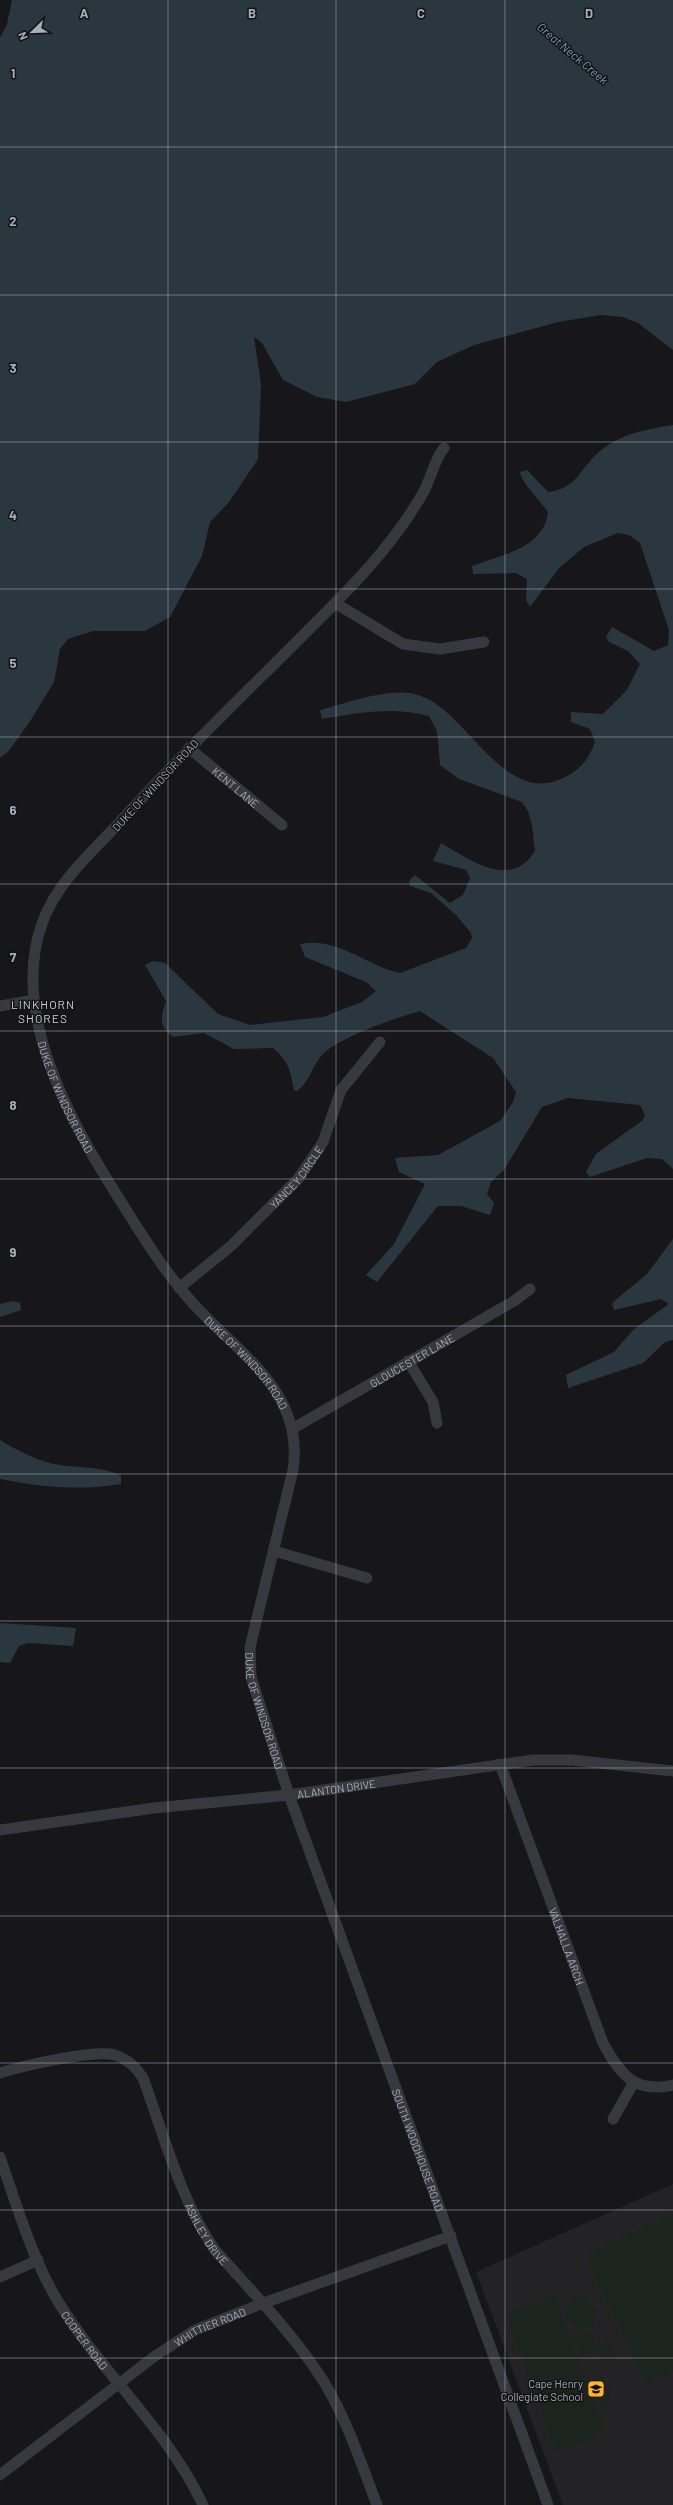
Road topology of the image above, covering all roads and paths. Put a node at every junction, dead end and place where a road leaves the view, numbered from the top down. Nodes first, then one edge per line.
1 (444, 448) dead end
2 (335, 604) junction
3 (484, 642) dead end
4 (189, 748) junction
5 (282, 825) dead end
6 (34, 1000) junction
7 (0, 1006) edge
8 (380, 1042) dead end
9 (179, 1288) junction
10 (530, 1289) dead end
11 (408, 1361) junction
12 (437, 1423) dead end
13 (292, 1429) junction
14 (274, 1551) junction
15 (367, 1578) dead end
16 (500, 1764) junction
17 (673, 1771) edge
18 (289, 1795) junction
19 (0, 1830) edge
20 (0, 2073) edge
21 (634, 2082) junction
22 (673, 2086) edge
23 (613, 2119) dead end
24 (0, 2157) edge
25 (451, 2236) junction
26 (38, 2260) junction
27 (0, 2277) edge
28 (261, 2304) junction
29 (119, 2384) junction
30 (0, 2475) edge
31 (203, 2505) edge
32 (377, 2505) edge
33 (548, 2505) edge

1 - 2 street, DUKE OF WINDSOR ROAD
2 - 3 street
2 - 4 street, DUKE OF WINDSOR ROAD
4 - 5 street, KENT LANE
4 - 6 street, DUKE OF WINDSOR ROAD
6 - 7 street
6 - 9 street, DUKE OF WINDSOR ROAD
8 - 9 street, YANCEY CIRCLE
9 - 13 street, DUKE OF WINDSOR ROAD
10 - 11 street, GLOUCESTER LANE
11 - 12 street
11 - 13 street, GLOUCESTER LANE
13 - 14 street, DUKE OF WINDSOR ROAD
14 - 15 street
14 - 18 street, DUKE OF WINDSOR ROAD
16 - 17 street, ALANTON DRIVE
16 - 18 street, ALANTON DRIVE
16 - 21 street, VALHALLA ARCH
18 - 19 street, ALANTON DRIVE
18 - 25 street, SOUTH WOODHOUSE ROAD
20 - 28 street, ASHLEY DRIVE
21 - 22 street, VALHALLA ARCH
21 - 23 street
24 - 26 street, COOPER ROAD
25 - 28 street, WHITTIER ROAD
25 - 33 street, SOUTH WOODHOUSE ROAD
26 - 27 street
26 - 29 street, COOPER ROAD
28 - 29 street, WHITTIER ROAD
28 - 32 street, ASHLEY DRIVE
29 - 30 street, WHITTIER ROAD
29 - 31 street, COOPER ROAD

